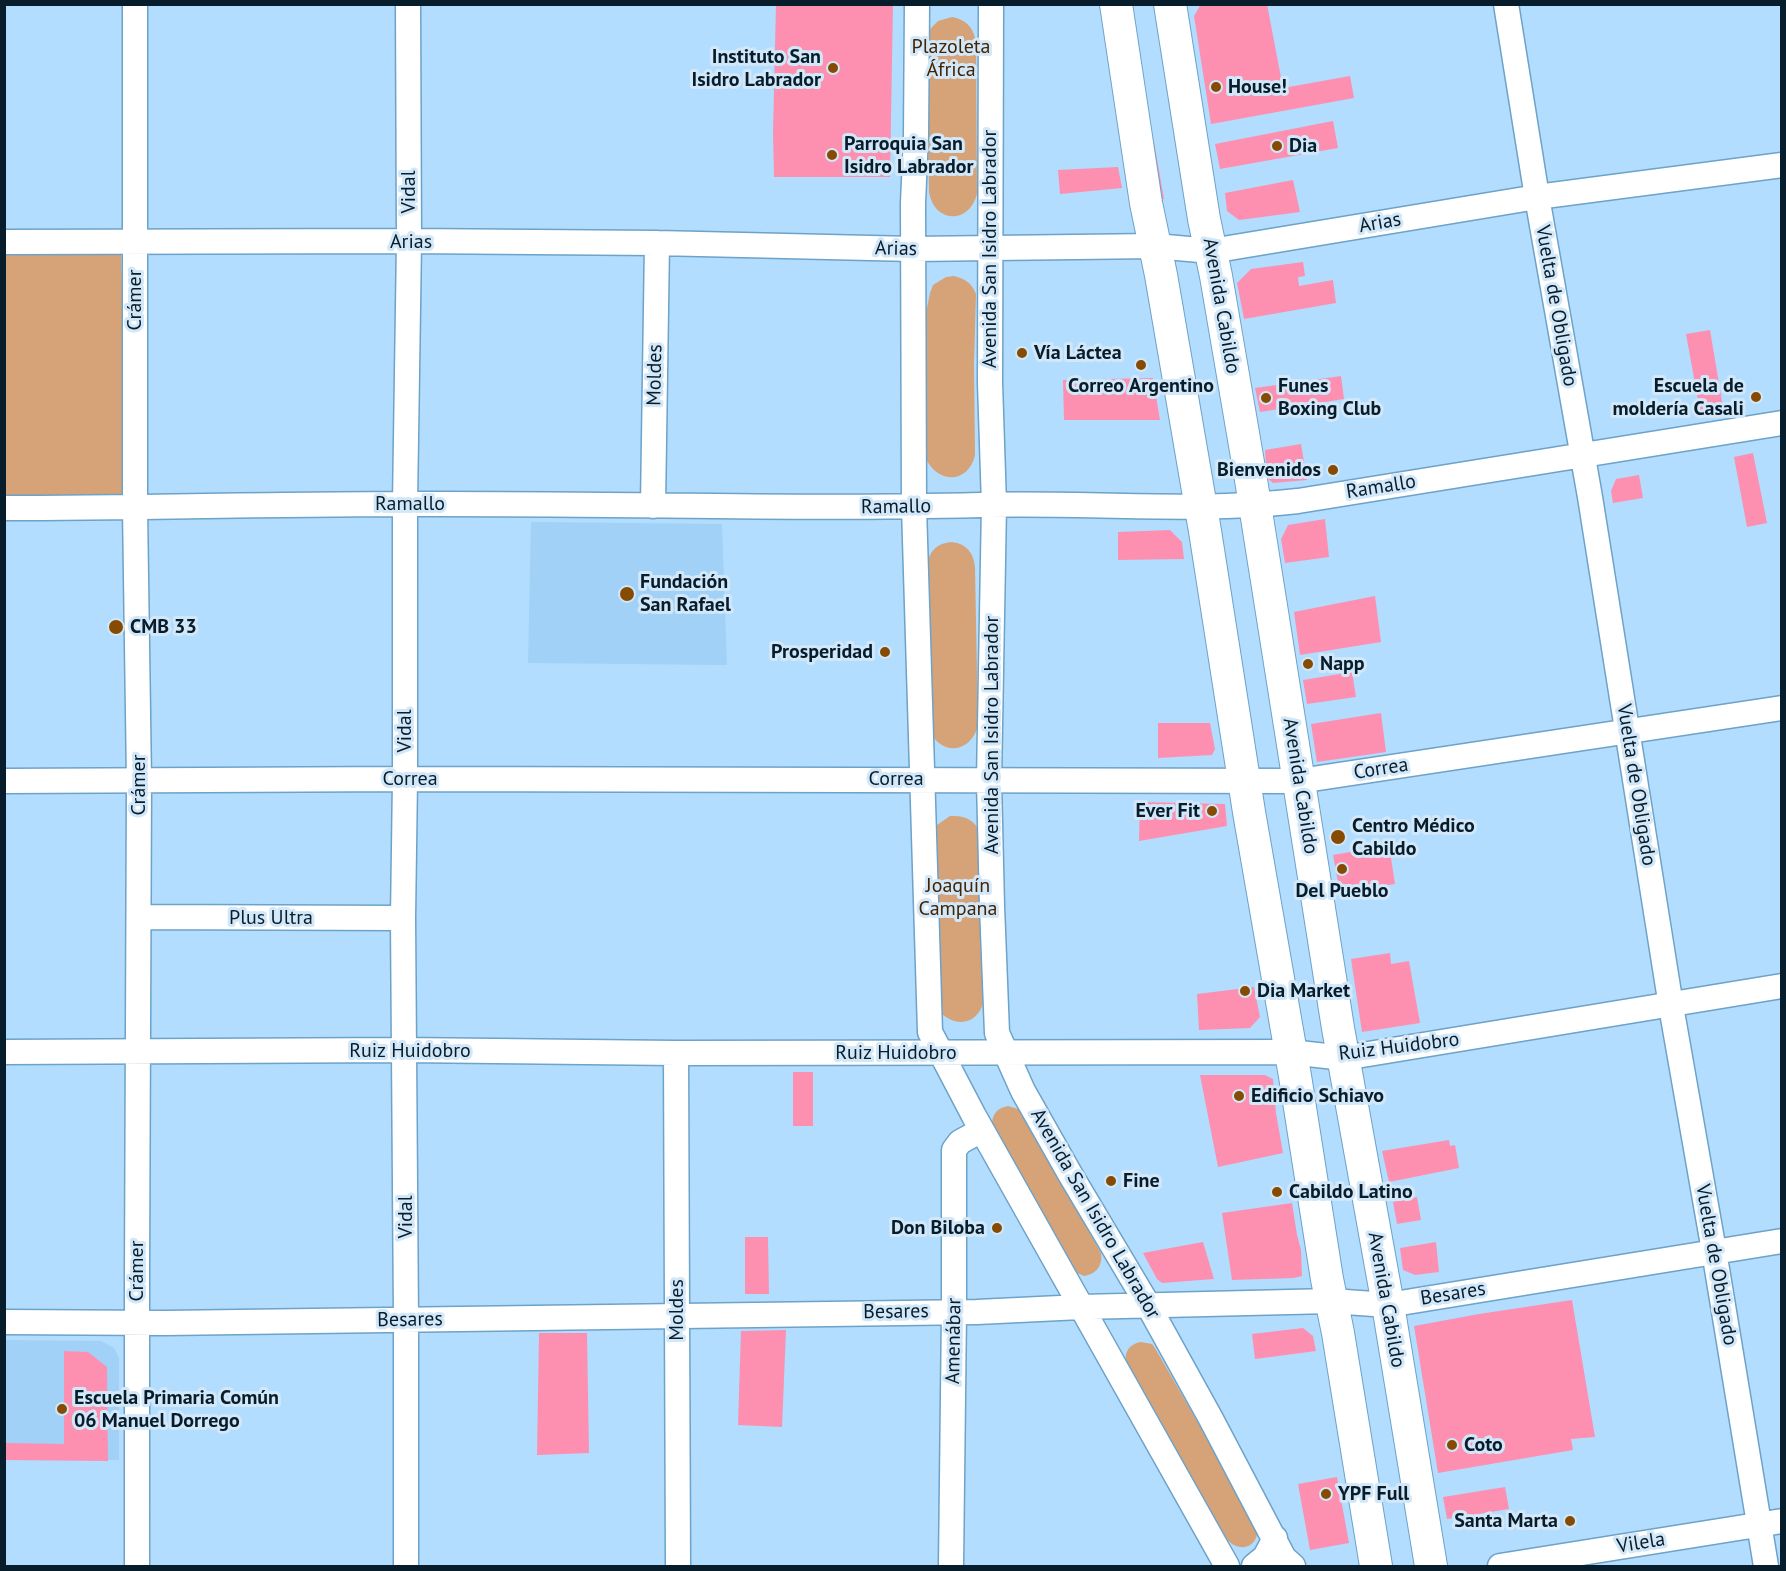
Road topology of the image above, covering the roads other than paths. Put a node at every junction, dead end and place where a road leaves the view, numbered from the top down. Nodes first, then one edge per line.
1 (135, 4) edge
2 (408, 4) edge
3 (917, 4) edge
4 (991, 4) edge
5 (1116, 4) edge
6 (1170, 4) edge
7 (1506, 4) edge
8 (1782, 165) edge
9 (1537, 197) junction
10 (134, 241) junction
11 (409, 241) junction
12 (4, 242) edge
13 (657, 243) junction
14 (1155, 246) junction
15 (990, 248) junction
16 (913, 249) junction
17 (1211, 251) junction
18 (1782, 423) edge
19 (1583, 454) junction
20 (405, 504) junction
21 (994, 505) junction
22 (653, 506) junction
23 (1228, 506) junction
24 (914, 507) junction
25 (4, 508) edge
26 (135, 508) junction
27 (1782, 708) edge
28 (1627, 731) junction
29 (405, 779) junction
30 (922, 779) junction
31 (4, 781) edge
32 (139, 781) junction
33 (989, 781) junction
34 (1245, 781) junction
35 (1299, 781) junction
36 (139, 917) junction
37 (403, 918) junction
38 (1782, 986) edge
39 (1671, 1005) junction
40 (404, 1050) junction
41 (4, 1052) edge
42 (138, 1052) junction
43 (1004, 1052) junction
44 (1290, 1052) junction
45 (676, 1053) junction
46 (941, 1053) junction
47 (1344, 1058) junction
48 (982, 1130) junction
49 (1782, 1241) edge
50 (1714, 1251) junction
51 (1331, 1301) junction
52 (1148, 1305) junction
53 (1388, 1305) junction
54 (1081, 1307) junction
55 (954, 1311) junction
56 (677, 1316) junction
57 (406, 1320) junction
58 (4, 1322) edge
59 (137, 1323) junction
60 (1770, 1522) edge
61 (1275, 1539) junction
62 (137, 1566) edge
63 (406, 1566) edge
64 (678, 1566) edge
65 (951, 1566) edge
66 (1227, 1566) edge
67 (1254, 1566) edge
68 (1293, 1566) edge
69 (1376, 1566) edge
70 (1431, 1566) edge
71 (1500, 1566) edge
72 (1766, 1566) edge

1 - 10 street, Crámer
2 - 11 street, Vidal
3 - 16 street
4 - 15 street, Avenida San Isidro Labrador
5 - 14 main road, Avenida Cabildo
6 - 17 main road, Avenida Cabildo
7 - 9 street, Vuelta de Obligado
8 - 9 street, Arias
9 - 17 street, Arias
9 - 19 street, Vuelta de Obligado
10 - 11 street, Arias
10 - 12 street, Arias
10 - 26 street, Crámer
11 - 13 street, Arias
11 - 20 street, Vidal
13 - 16 street, Arias
13 - 22 street, Moldes
14 - 15 street, Arias
14 - 17 street, Arias
14 - 23 main road, Avenida Cabildo
15 - 16 street, Arias
15 - 21 street, Avenida San Isidro Labrador
16 - 24 street
17 - 23 main road, Avenida Cabildo
18 - 19 street, Ramallo
19 - 23 street, Ramallo
19 - 28 street, Vuelta de Obligado
20 - 22 street, Ramallo
20 - 26 street, Ramallo
20 - 29 street, Vidal
21 - 23 street, Ramallo
21 - 24 street, Ramallo
21 - 33 street, Avenida San Isidro Labrador
22 - 24 street, Ramallo
23 - 34 main road, Avenida Cabildo
23 - 35 main road, Avenida Cabildo
24 - 30 street
25 - 26 street, Ramallo
26 - 32 street, Crámer
27 - 28 street, Correa
28 - 35 street, Correa
28 - 39 street, Vuelta de Obligado
29 - 30 street, Correa
29 - 32 street, Correa
29 - 37 street, Vidal
30 - 33 street, Correa
30 - 46 street
31 - 32 street, Correa
32 - 36 street, Crámer
33 - 34 street, Correa
33 - 43 street, Avenida San Isidro Labrador
34 - 35 street, Correa
34 - 44 main road, Avenida Cabildo
35 - 47 main road, Avenida Cabildo
36 - 37 street, Plus Ultra
36 - 42 street, Crámer
37 - 40 street, Vidal
38 - 39 street, Ruiz Huidobro
39 - 47 street, Ruiz Huidobro
39 - 50 street, Vuelta de Obligado
40 - 42 street, Ruiz Huidobro
40 - 45 street, Ruiz Huidobro
40 - 57 street, Vidal
41 - 42 street, Ruiz Huidobro
42 - 59 street, Crámer
43 - 44 street, Ruiz Huidobro
43 - 46 street, Ruiz Huidobro
43 - 52 street, Avenida San Isidro Labrador
44 - 47 street, Ruiz Huidobro
44 - 51 main road, Avenida Cabildo
45 - 46 street, Ruiz Huidobro
45 - 56 street, Moldes
46 - 48 street
47 - 53 main road, Avenida Cabildo
48 - 54 street
48 - 55 street, Amenábar
49 - 50 street, Besares
50 - 53 street, Besares
50 - 60 street, Vuelta de Obligado
51 - 52 street, Besares
51 - 53 street, Besares
51 - 69 main road, Avenida Cabildo
52 - 54 street, Besares
52 - 61 street, Avenida San Isidro Labrador
53 - 70 main road, Avenida Cabildo
54 - 55 street, Besares
54 - 66 street
55 - 56 street, Besares
55 - 65 street, Amenábar
56 - 57 street, Besares
56 - 64 street, Moldes
57 - 59 street, Besares
57 - 63 street, Vidal
58 - 59 street, Besares
59 - 62 street, Crámer
60 - 71 street, Vilela
60 - 72 street, Vuelta de Obligado
61 - 67 street
61 - 68 street

